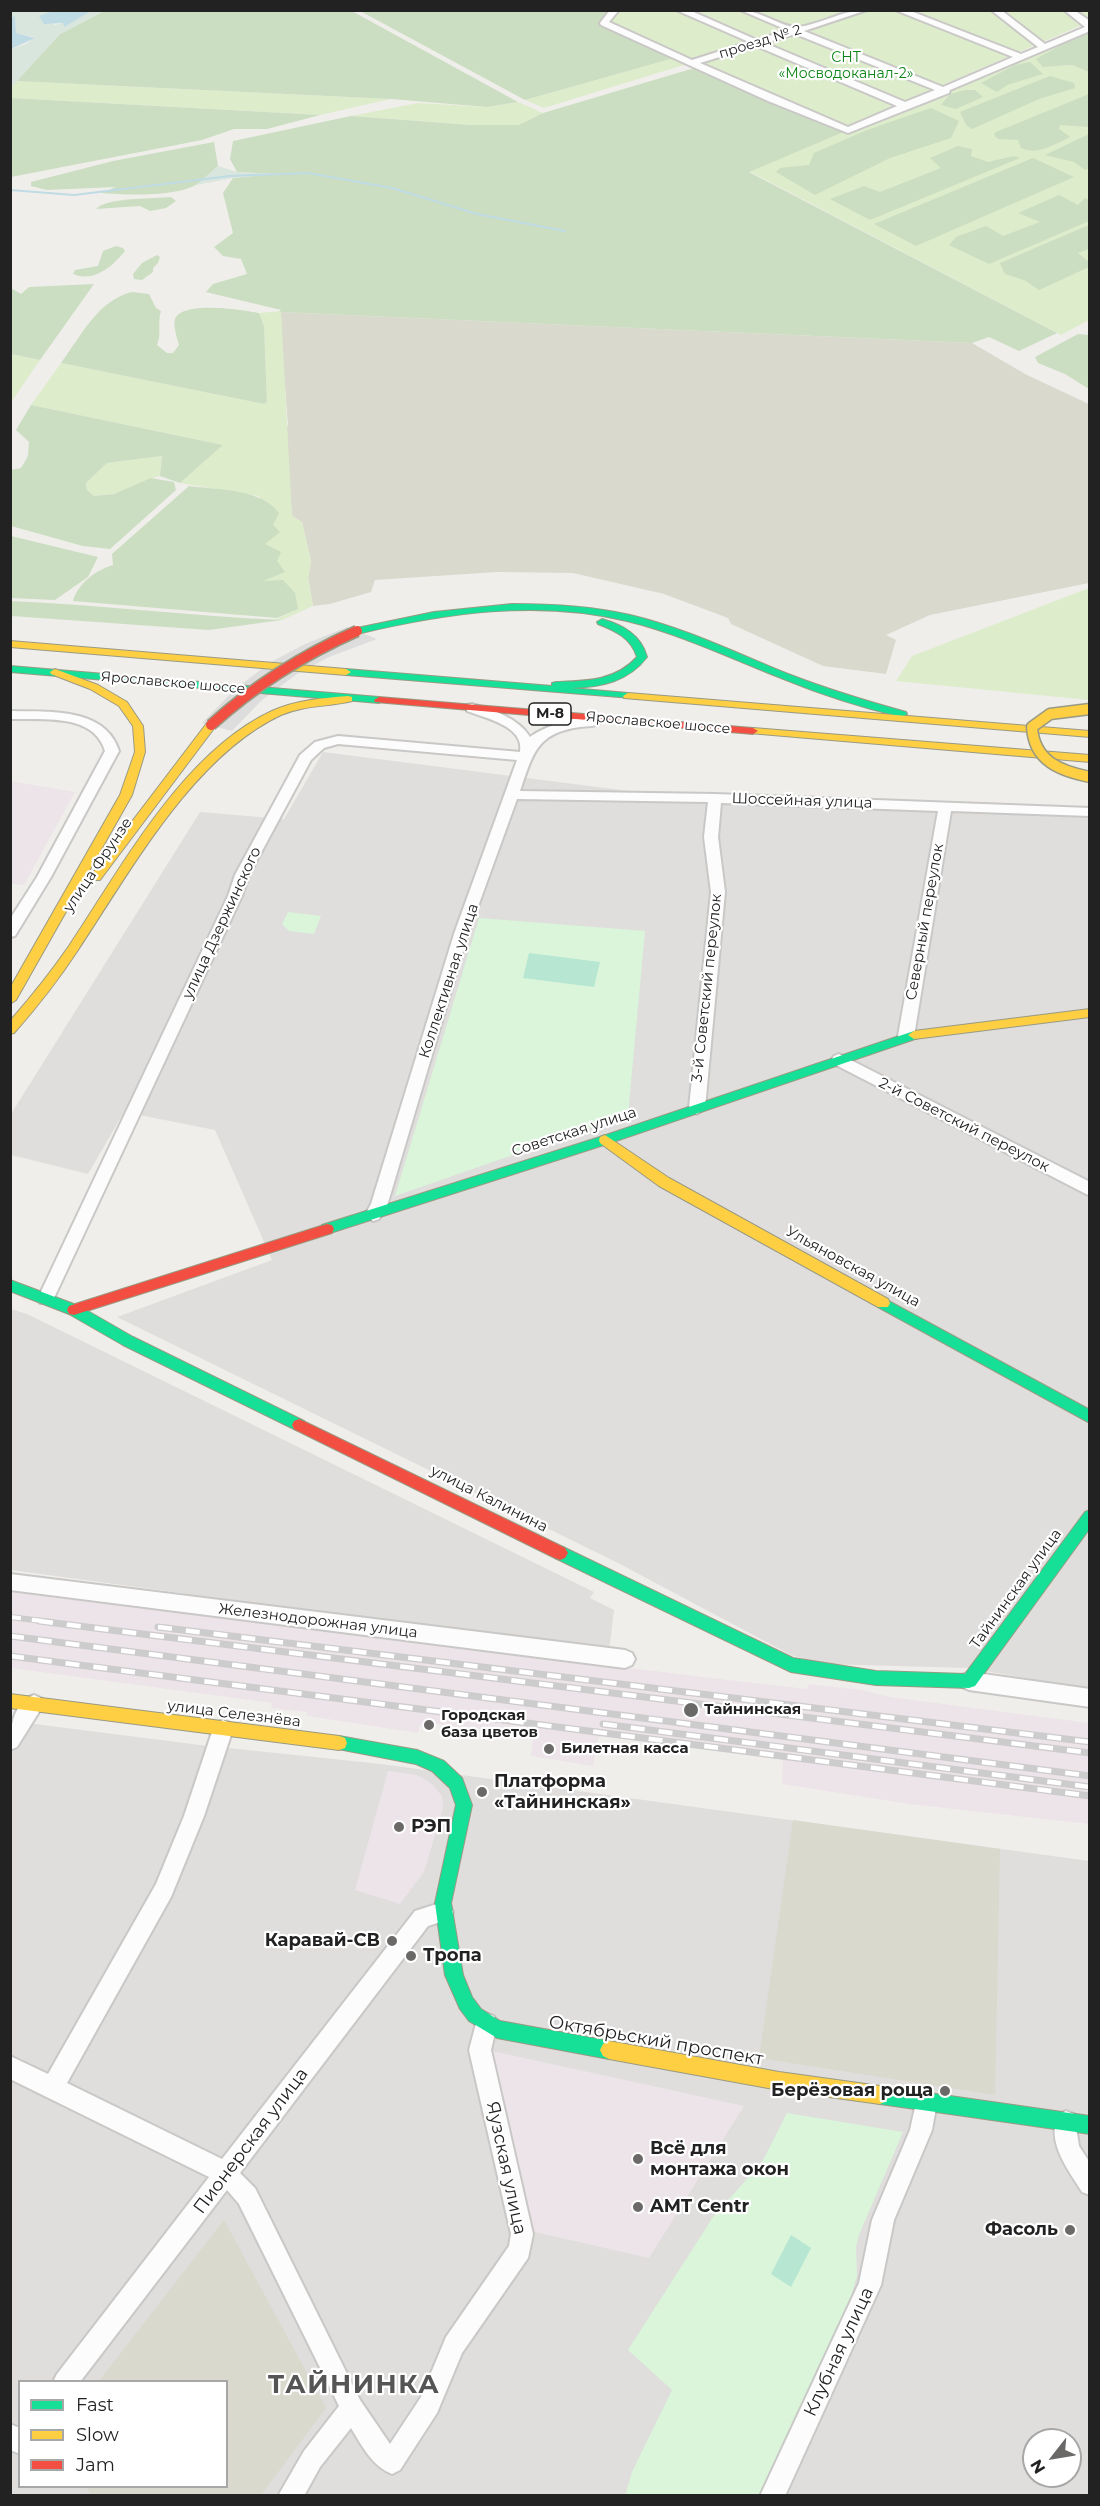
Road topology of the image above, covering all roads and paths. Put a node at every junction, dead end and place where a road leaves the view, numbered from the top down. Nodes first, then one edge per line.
1 (615, 10) edge
2 (680, 10) edge
3 (744, 10) edge
4 (863, 10) edge
5 (899, 10) edge
6 (995, 10) edge
7 (1068, 10) edge
8 (1089, 27) edge
9 (796, 31) junction
10 (758, 42) junction
11 (1044, 47) junction
12 (1021, 57) junction
13 (691, 63) junction
14 (946, 91) junction
15 (906, 106) junction
16 (363, 634) junction
17 (10, 644) edge
18 (10, 669) edge
19 (55, 672) junction
20 (505, 686) junction
21 (359, 698) junction
22 (471, 707) junction
23 (1089, 709) edge
24 (10, 716) edge
25 (608, 719) junction
26 (962, 723) junction
27 (217, 727) junction
28 (1089, 734) edge
29 (527, 753) junction
30 (1089, 759) edge
31 (1089, 777) edge
32 (514, 795) junction
33 (715, 798) junction
34 (945, 808) junction
35 (1089, 812) edge
36 (10, 932) edge
37 (10, 1000) edge
38 (10, 1007) edge
39 (1089, 1013) edge
40 (10, 1029) edge
41 (906, 1036) junction
42 (838, 1060) junction
43 (697, 1108) junction
44 (605, 1140) junction
45 (1089, 1190) edge
46 (373, 1215) junction
47 (10, 1285) edge
48 (46, 1298) junction
49 (74, 1310) junction
50 (1089, 1417) edge
51 (1089, 1516) edge
52 (10, 1582) edge
53 (625, 1659) dead end
54 (969, 1681) junction
55 (1089, 1698) edge
56 (10, 1701) edge
57 (34, 1704) junction
58 (223, 1729) junction
59 (10, 1740) edge
60 (448, 1773) joint
61 (443, 1912) junction
62 (486, 2024) junction
63 (10, 2067) edge
64 (53, 2086) junction
65 (926, 2102) junction
66 (1066, 2122) junction
67 (1089, 2125) edge
68 (226, 2174) junction
69 (1089, 2184) edge
70 (67, 2380) edge
71 (352, 2408) junction
72 (290, 2496) edge
73 (772, 2496) edge

1 - 13 street
2 - 10 street
3 - 9 street
4 - 9 street, проезд № 2
5 - 12 street
6 - 11 street
7 - 8 street
8 - 11 street
9 - 10 street, проезд № 2
9 - 14 street
10 - 13 street, проезд № 2
10 - 15 street
11 - 12 street
12 - 14 street
13 - 15 street
14 - 15 street
16 - 20 main road
16 - 26 main road
16 - 27 main road, bridge
17 - 20 main road, Ярославское шоссе / М-8
18 - 19 main road, Ярославское шоссе / М-8
19 - 21 main road, Ярославское шоссе / М-8
19 - 37 main road
20 - 26 main road, Ярославское шоссе / М-8
21 - 22 main road, Ярославское шоссе / М-8
21 - 40 main road
22 - 25 main road, Ярославское шоссе / М-8
22 - 29 street
23 - 31 main road, bridge
24 - 36 street
25 - 29 street, Коллективная улица
25 - 30 main road, Ярославское шоссе / М-8
26 - 28 main road, Ярославское шоссе / М-8
27 - 38 main road, улица Фрунзе
27 - 40 main road, улица Фрунзе
29 - 32 street, Коллективная улица
29 - 48 street, улица Дзержинского
32 - 33 street, Шоссейная улица
32 - 46 street, Коллективная улица
33 - 34 street, Шоссейная улица
33 - 43 street, 3-й Советский переулок
34 - 35 street, Шоссейная улица
34 - 41 street, Северный переулок
39 - 41 main road, Советская улица
41 - 42 main road, Советская улица
42 - 43 main road, Советская улица
42 - 45 street, 2-й Советский переулок
43 - 44 main road, Советская улица
44 - 46 main road, Советская улица
44 - 50 main road, Ульяновская улица
46 - 49 main road, Советская улица
47 - 48 main road, улица Калинина
48 - 49 main road, улица Калинина
49 - 54 main road, улица Калинина
51 - 54 main road, Тайнинская улица
52 - 53 street, Железнодорожная улица
54 - 55 street
56 - 57 main road, улица Селезнёва
57 - 58 main road, улица Селезнёва
57 - 59 street
58 - 60 main road, улица Селезнёва
58 - 64 street
60 - 61 main road, Октябрьский проспект
61 - 62 main road, Октябрьский проспект
61 - 68 street, Пионерская улица
62 - 65 main road, Октябрьский проспект
62 - 71 street, Яузская улица
63 - 64 street
64 - 68 street
65 - 66 main road, Октябрьский проспект
65 - 73 street, Клубная улица
66 - 67 main road, Октябрьский проспект
66 - 69 street
68 - 70 street, Пионерская улица
68 - 71 street
71 - 72 street

